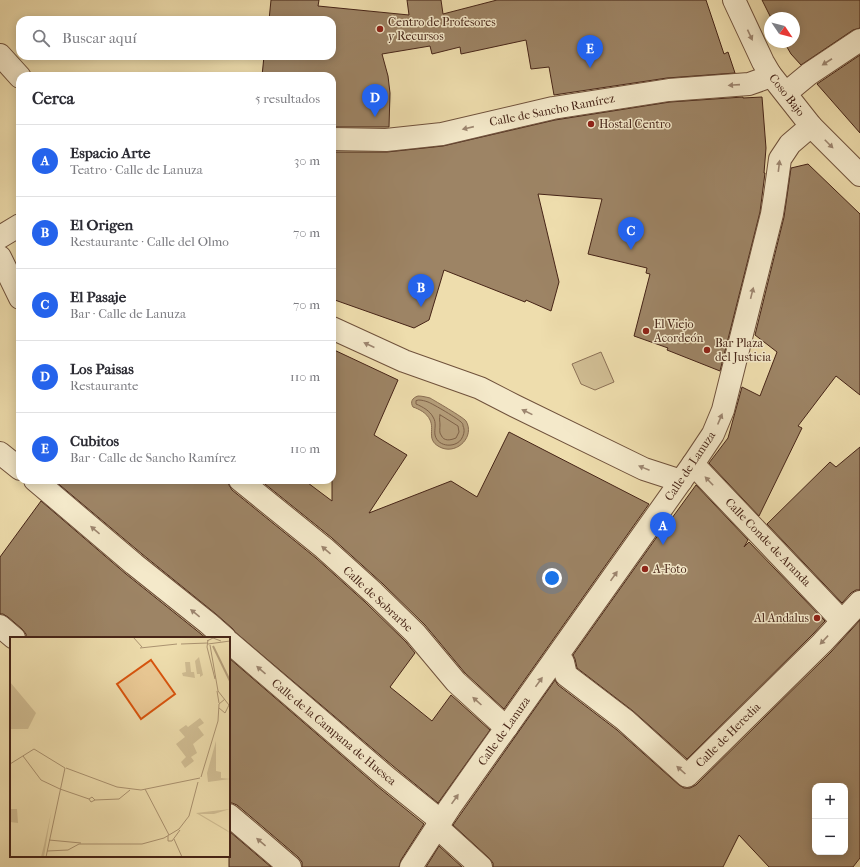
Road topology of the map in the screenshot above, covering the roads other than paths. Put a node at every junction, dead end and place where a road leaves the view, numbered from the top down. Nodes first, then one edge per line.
1 (734, 0) edge
2 (860, 40) edge
3 (0, 55) edge
4 (16, 73) edge
5 (770, 74) junction
6 (786, 93) junction
7 (811, 126) junction
8 (336, 139) edge
9 (860, 175) edge
10 (16, 228) edge
11 (0, 238) edge
12 (0, 257) edge
13 (16, 290) edge
14 (336, 330) edge
15 (0, 453) edge
16 (16, 466) edge
17 (687, 473) junction
18 (40, 484) edge
19 (245, 484) edge
20 (860, 602) edge
21 (842, 621) junction
22 (0, 626) edge
23 (13, 637) edge
24 (224, 637) edge
25 (230, 643) edge
26 (557, 657) junction
27 (507, 727) junction
28 (230, 816) edge
29 (439, 824) junction
30 (290, 867) edge
31 (411, 867) edge
32 (481, 867) edge

1 -> 5 street, Coso Bajo
2 -> 6 street
3 - 4 street
5 - 6 street, Coso Bajo
5 -> 8 street, Calle de Sancho Ramírez
6 - 7 street, Coso Bajo
7 -> 9 street, Coso Bajo
17 -> 7 street, Calle de Lanuza
10 - 11 street
12 - 13 street
17 -> 14 street
15 - 16 street
21 -> 17 street, Calle Conde de Aranda
26 -> 17 street, Calle de Lanuza
24 -> 18 street
27 -> 19 street, Calle de Sobrarbe
20 - 21 street, Calle de Heredia
21 -> 26 street, Calle de Heredia
22 - 23 street
29 -> 25 street, Calle de la Campana de Huesca
27 -> 26 street, Calle de Lanuza
29 -> 27 street, Calle de Lanuza
30 -> 28 street
29 - 31 street, Calle de Lanuza
29 - 32 street, Calle de la Campana de Huesca

